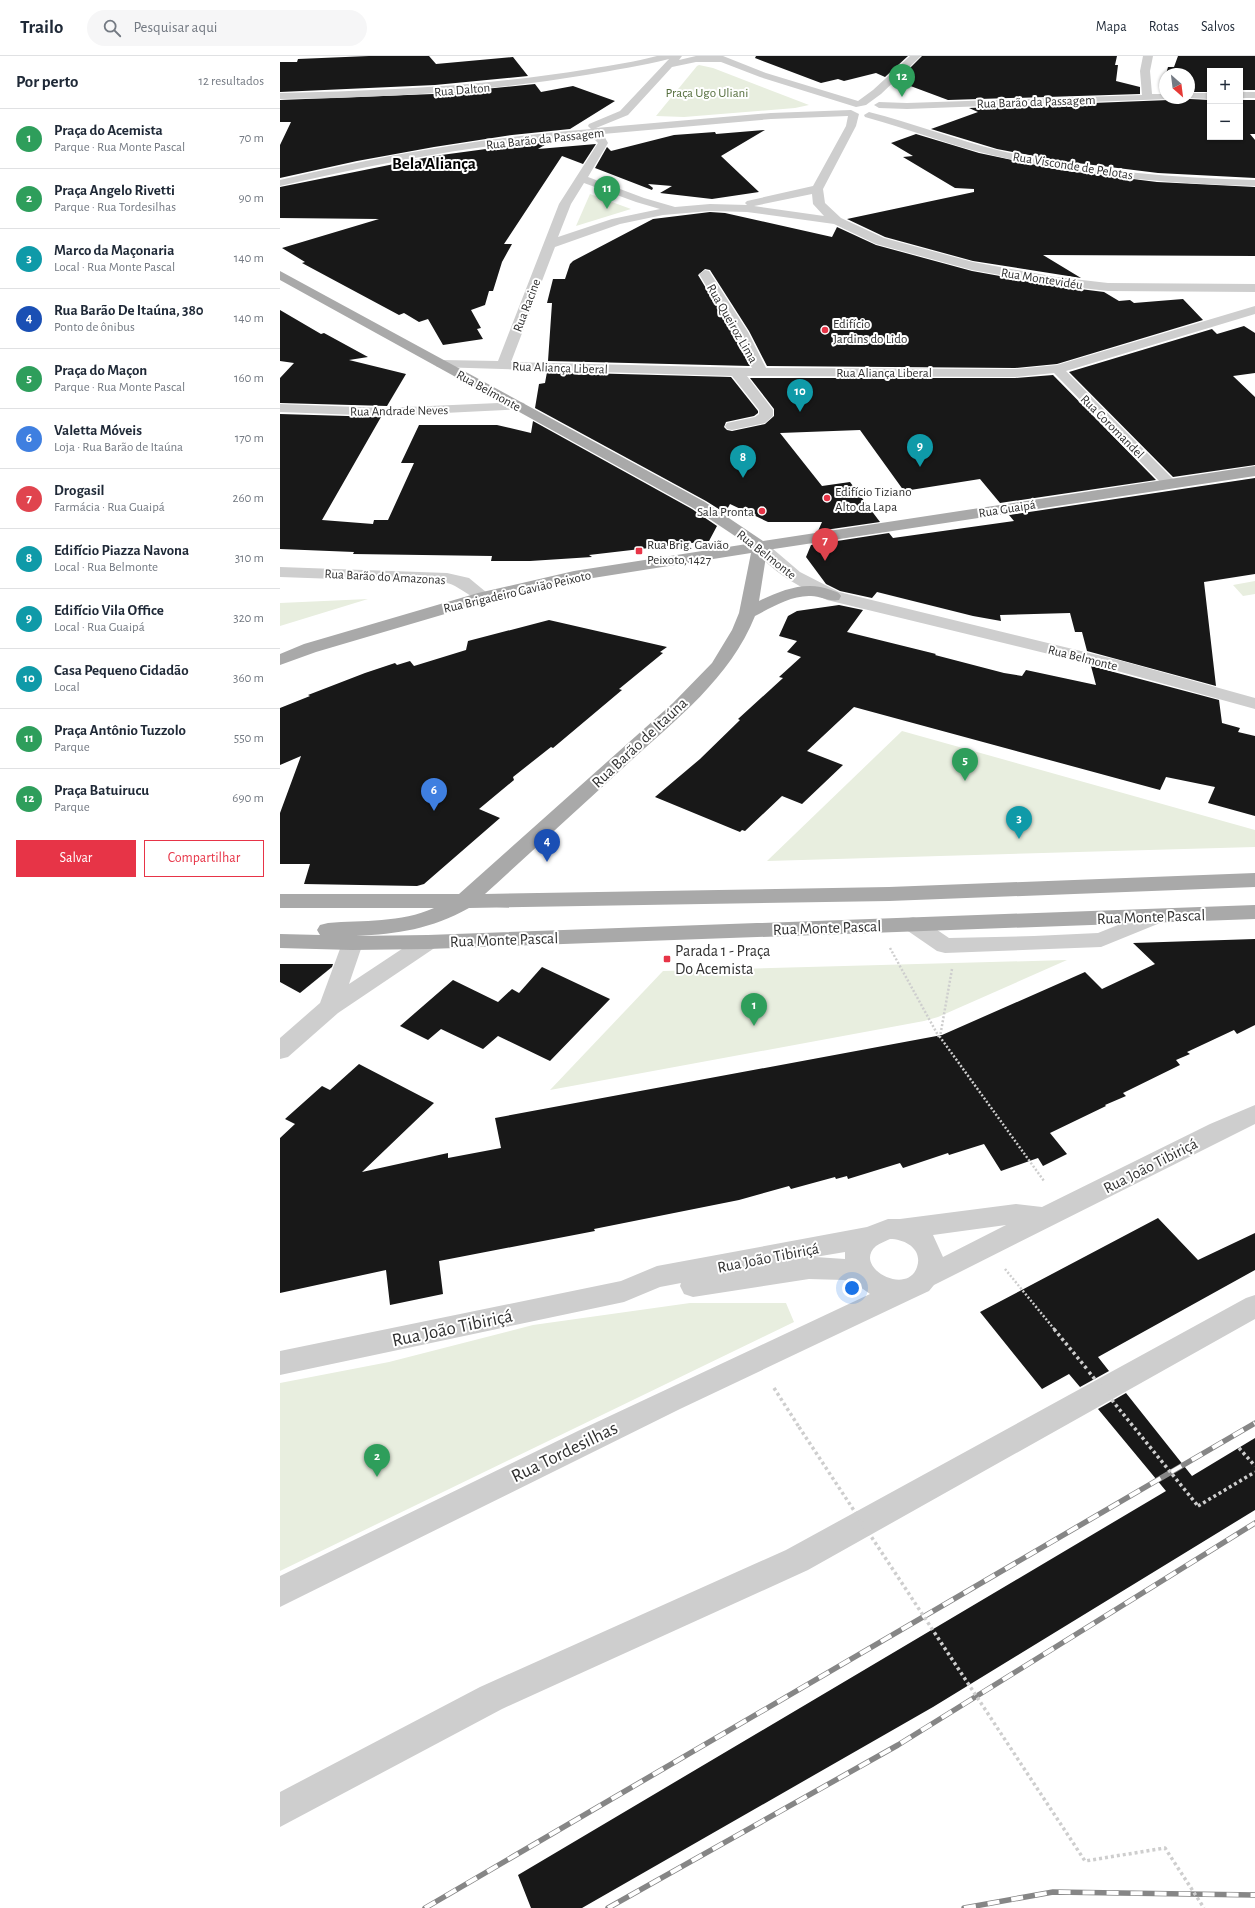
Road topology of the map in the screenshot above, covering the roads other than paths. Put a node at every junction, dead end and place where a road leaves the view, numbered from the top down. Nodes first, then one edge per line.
1 (653, 56) edge
2 (677, 56) edge
3 (916, 56) edge
4 (1148, 56) edge
5 (718, 58) edge
6 (642, 61) junction
7 (668, 61) edge
8 (808, 90) junction
9 (877, 92) junction
10 (1243, 95) edge
11 (1255, 95) edge
12 (280, 96) edge
13 (1195, 96) edge
14 (1207, 96) edge
15 (1147, 97) junction
16 (1159, 97) edge
17 (856, 108) junction
18 (880, 108) junction
19 (624, 112) junction
20 (813, 113) junction
21 (868, 115) junction
22 (895, 122) junction
23 (851, 126) junction
24 (649, 127) junction
25 (593, 132) junction
26 (558, 134) junction
27 (599, 150) junction
28 (581, 178) junction
29 (280, 183) edge
30 (1255, 183) edge
31 (817, 189) junction
32 (732, 207) junction
33 (681, 210) junction
34 (837, 221) junction
35 (549, 245) junction
36 (705, 274) dead end
37 (280, 275) edge
38 (1255, 288) edge
39 (1255, 310) edge
40 (442, 364) junction
41 (503, 366) junction
42 (1057, 369) junction
43 (736, 372) junction
44 (761, 372) junction
45 (475, 382) junction
46 (519, 406) junction
47 (280, 408) edge
48 (732, 426) dead end
49 (1255, 471) edge
50 (1169, 483) junction
51 (760, 546) junction
52 (280, 572) edge
53 (833, 596) junction
54 (484, 597) junction
55 (748, 613) junction
56 (280, 660) edge
57 (1255, 704) edge
58 (1255, 880) edge
59 (280, 901) edge
60 (463, 902) junction
61 (1255, 912) edge
62 (1158, 916) joint
63 (912, 924) joint
64 (280, 933) edge
65 (280, 941) edge
66 (428, 942) junction
67 (352, 943) junction
68 (330, 1007) junction
69 (280, 1051) edge
70 (1255, 1114) edge
71 (1045, 1218) junction
72 (900, 1229) junction
73 (867, 1237) junction
74 (867, 1279) junction
75 (917, 1283) junction
76 (624, 1291) junction
77 (1255, 1306) edge
78 (850, 1314) junction
79 (280, 1363) edge
80 (280, 1592) edge
81 (280, 1810) edge

1 - 6 street, Rua Dalton
2 - 7 street
3 - 9 street
4 - 15 street
5 - 7 street
5 - 8 street
6 - 7 street, Rua Dalton
6 - 12 street, Rua Dalton
7 - 19 street
8 - 17 street
8 - 20 street, Rua Barão da Passagem
9 - 17 street
9 - 18 street
10 - 11 street
13 - 14 street
15 - 16 street, Rua Barão da Passagem
15 - 18 street, Rua Barão da Passagem
17 - 18 street
17 - 20 street, Rua Barão da Passagem
17 - 21 street
17 - 23 street
18 - 21 street
18 - 22 street, Rua Visconde de Pelotas
19 - 24 street
19 - 26 street
20 - 24 street, Rua Barão da Passagem
21 - 22 street, Rua Visconde de Pelotas
21 - 23 street
22 - 30 street, Rua Visconde de Pelotas
23 - 31 street
24 - 25 street, Rua Barão da Passagem
24 - 27 street
25 - 26 street, Rua Barão da Passagem
25 - 27 street
26 - 29 street, Rua Barão da Passagem
27 - 28 street
28 - 33 street
28 - 35 street, Rua Racine
31 - 32 street
31 - 34 street
32 - 33 street
32 - 34 street
33 - 35 street
34 - 38 street, Rua Montevidéu
35 - 41 street, Rua Racine
36 - 44 street, Rua Queiroz Lima
37 - 40 main road, Rua Belmonte
39 - 42 street, Rua Aliança Liberal
40 - 41 street, Rua Aliança Liberal
40 - 45 main road, Rua Belmonte
41 - 43 street, Rua Aliança Liberal
41 - 45 street, Rua Aliança Liberal
42 - 44 street, Rua Aliança Liberal
42 - 50 street, Rua Coromandel
43 - 44 street, Rua Aliança Liberal
43 - 48 street
45 - 46 main road, Rua Belmonte
46 - 47 street, Rua Andrade Neves
46 - 51 main road, Rua Belmonte
49 - 50 main road, Rua Guaipá
50 - 51 main road, Rua Guaipá
51 - 53 street, Rua Belmonte
51 - 54 main road, Rua Brigadeiro Gavião Peixoto
51 - 55 main road, Rua Barão de Itaúna
52 - 54 street, Rua Barão do Amazonas
53 - 55 main road
53 - 57 street, Rua Belmonte
54 - 56 main road, Rua Brigadeiro Gavião Peixoto
55 - 60 main road, Rua Barão de Itaúna
58 - 60 main road, Rua Monte Pascal
59 - 60 main road, Rua Monte Pascal
60 - 64 main road
61 - 62 main road, Rua Monte Pascal
62 - 63 street
63 - 66 main road, Rua Monte Pascal
65 - 67 main road, Rua Monte Pascal
66 - 67 main road, Rua Monte Pascal
66 - 68 street
67 - 68 street
68 - 69 street
70 - 71 street, Rua João Tibiriçá
71 - 72 street
71 - 75 street, Rua João Tibiriçá
72 - 73 street
72 - 75 street
73 - 74 street
73 - 76 street, Rua João Tibiriçá
74 - 75 street
74 - 76 street, Rua João Tibiriçá
74 - 78 street
75 - 78 street, Rua Tordesilhas
76 - 79 street, Rua João Tibiriçá
77 - 81 street
78 - 80 street, Rua Tordesilhas

